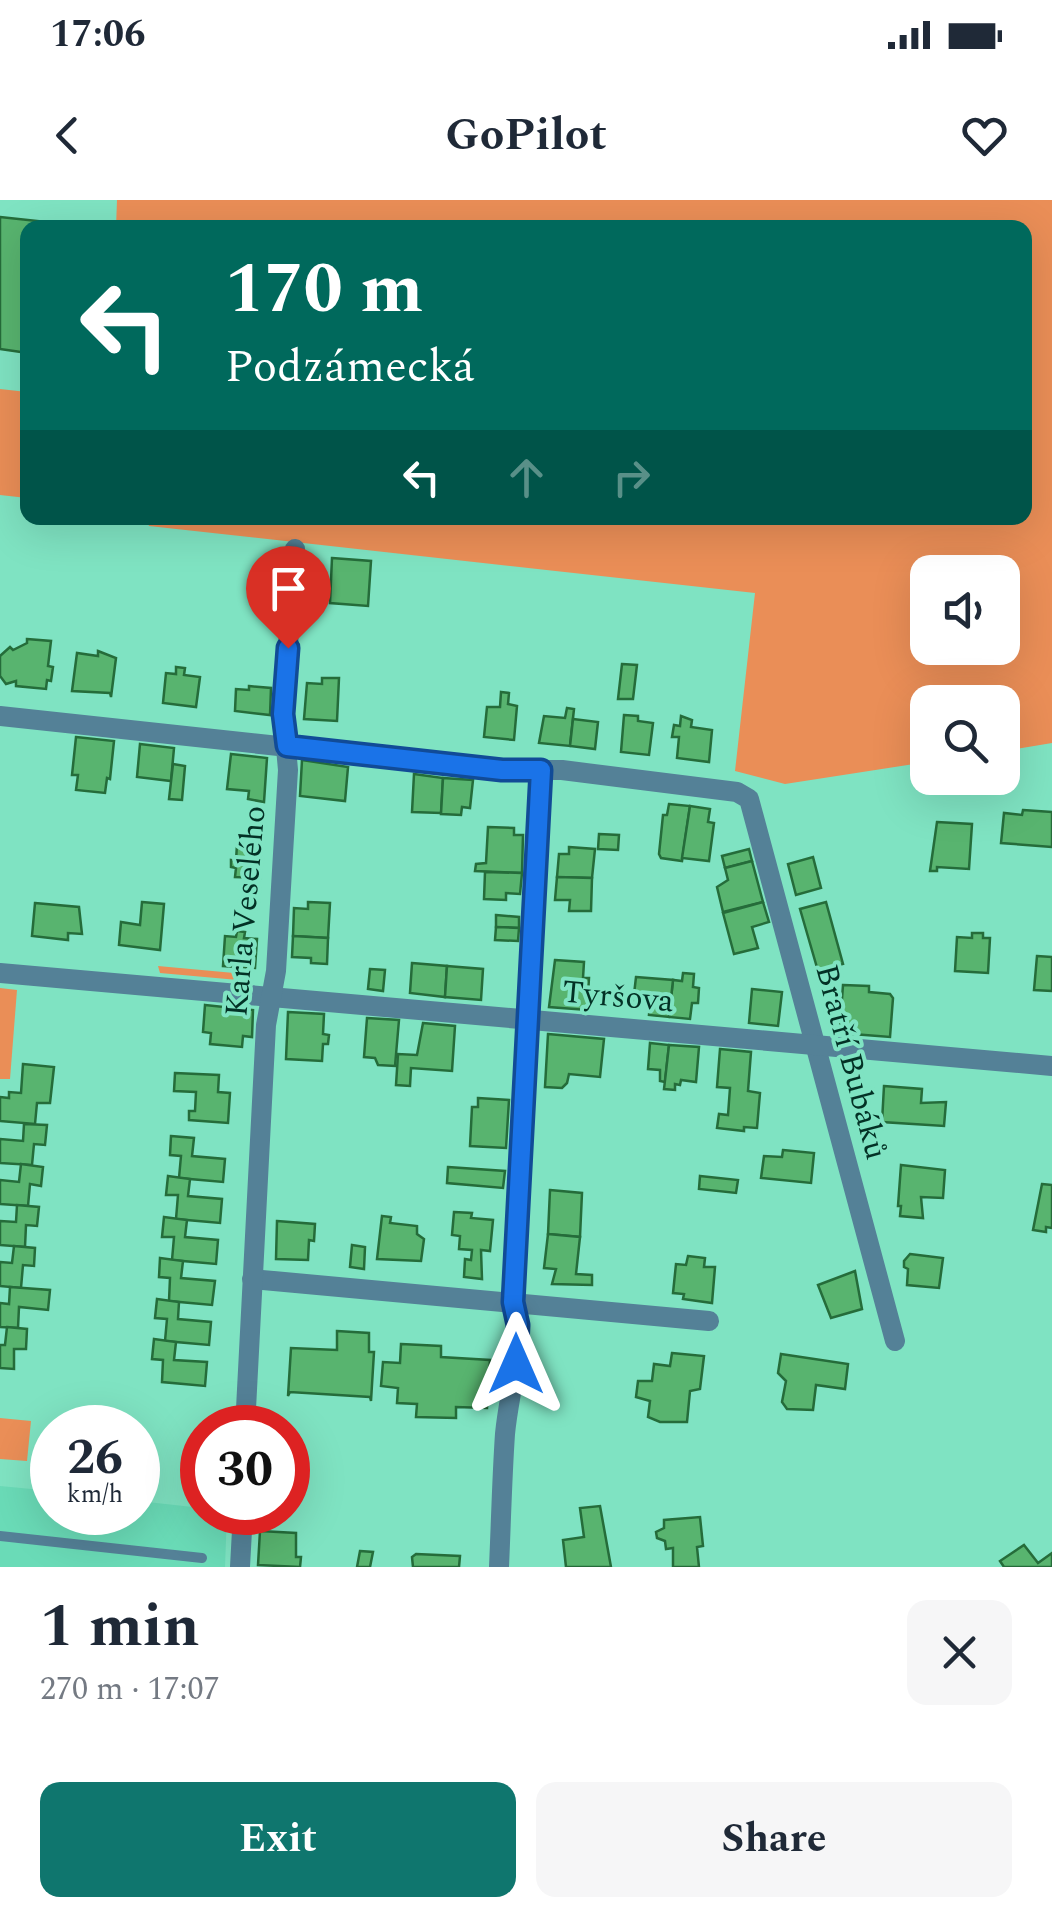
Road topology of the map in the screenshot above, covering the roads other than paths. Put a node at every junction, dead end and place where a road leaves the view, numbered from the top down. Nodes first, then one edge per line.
1 (295, 549) dead end
2 (0, 716) edge
3 (287, 746) junction
4 (541, 770) junction
5 (0, 973) edge
6 (270, 997) junction
7 (529, 1020) junction
8 (815, 1044) junction
9 (1052, 1066) edge
10 (252, 1279) junction
11 (513, 1302) junction
12 (709, 1321) dead end
13 (896, 1341) dead end
14 (246, 1405) edge
15 (242, 1535) edge
16 (0, 1536) edge
17 (202, 1558) dead end
18 (240, 1567) edge
19 (499, 1567) edge

1 - 3 street, Karla Veselého
2 - 3 street
3 - 4 street
3 - 6 street, Karla Veselého
4 - 7 street
4 - 8 street, Bratří Bubáků
5 - 6 street, Tyršova
6 - 7 street, Tyršova
6 - 10 street, Karla Veselého
7 - 8 street, Tyršova
7 - 11 street
8 - 9 street, Tyršova
8 - 13 street, Bratří Bubáků
10 - 11 street
10 - 14 street, Karla Veselého
11 - 12 street
11 - 19 street
15 - 18 street
16 - 17 lane

